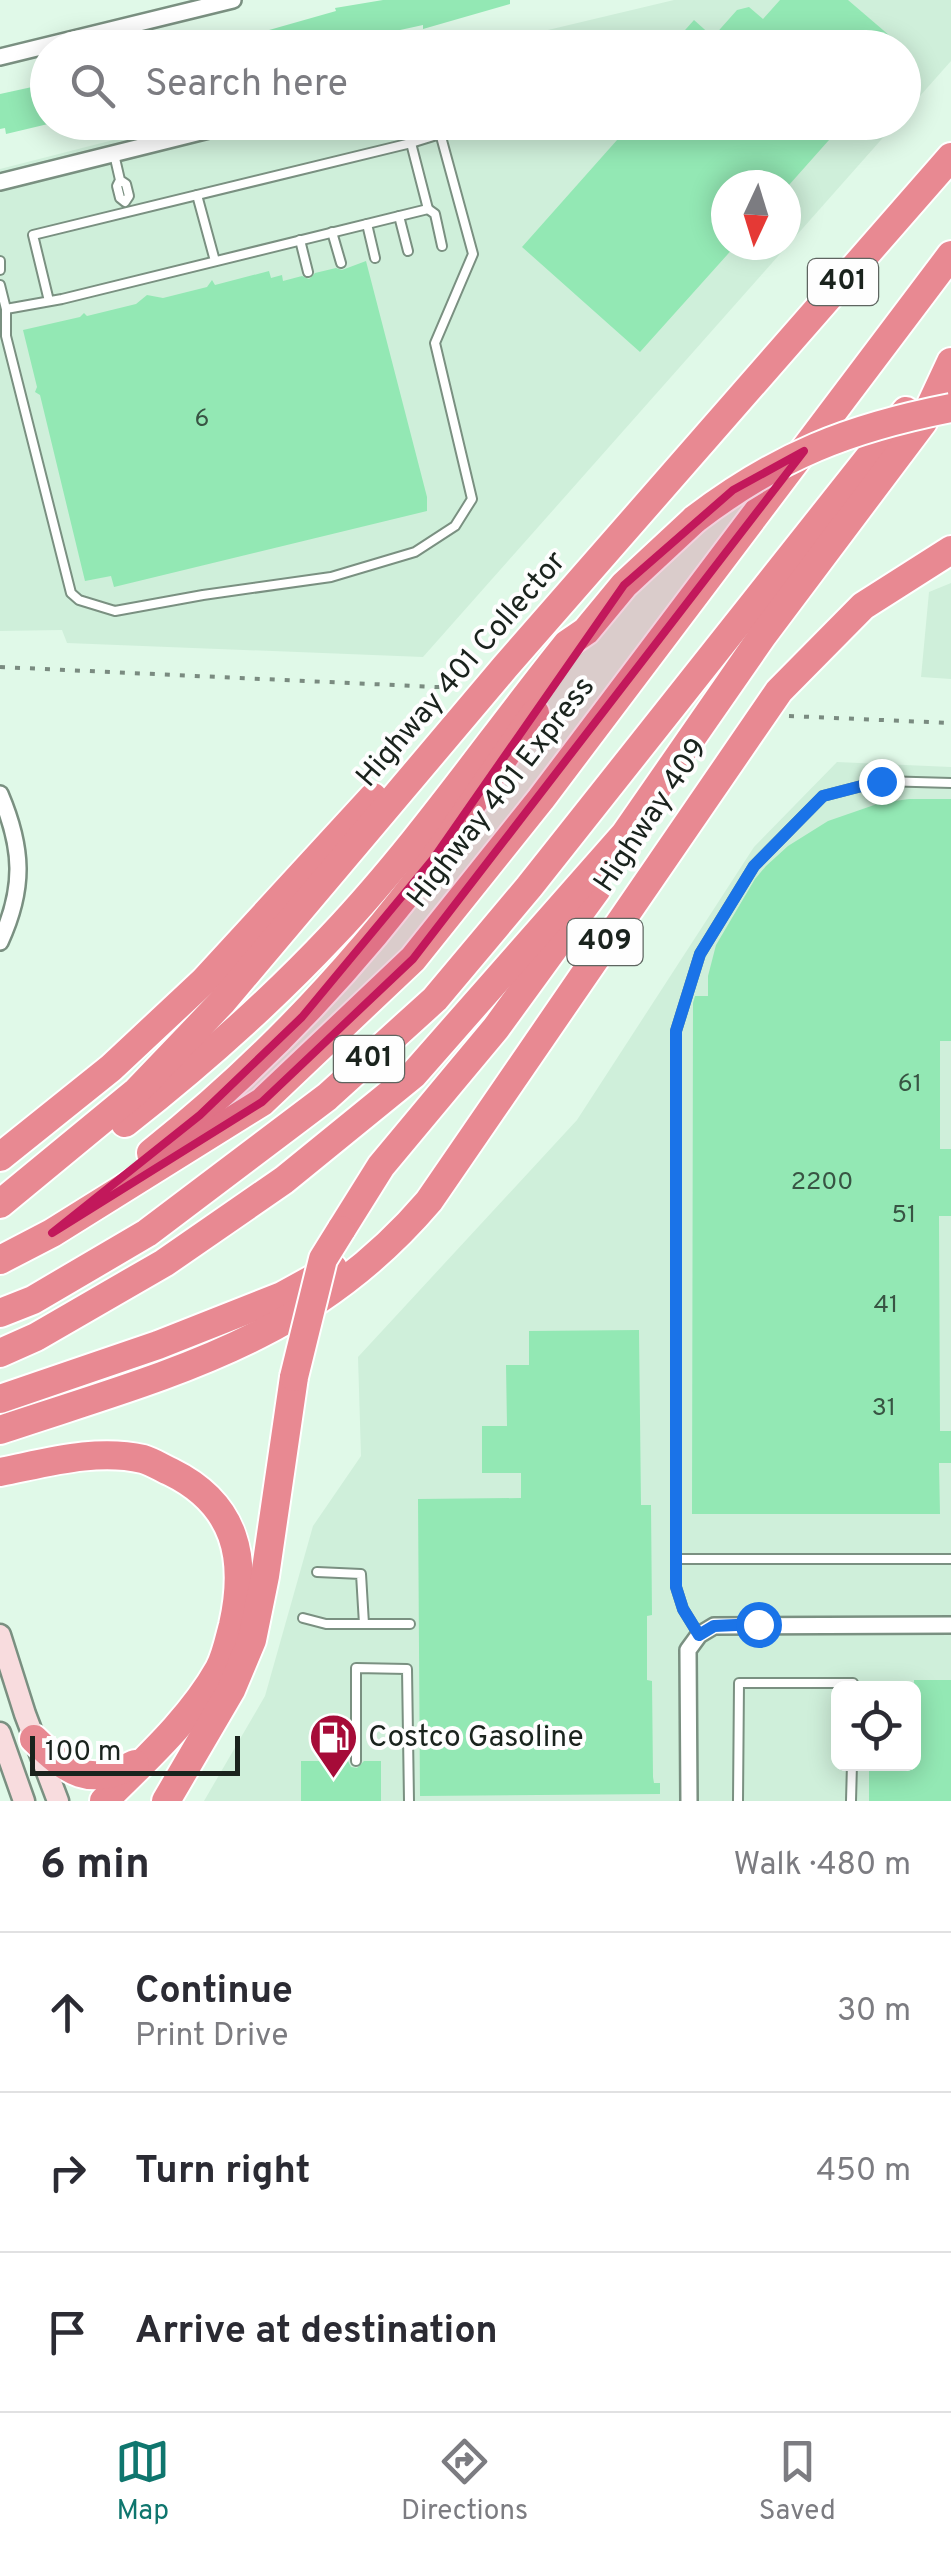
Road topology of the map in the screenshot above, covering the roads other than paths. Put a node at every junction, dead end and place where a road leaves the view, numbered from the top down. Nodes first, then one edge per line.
1 (233, 0) edge
2 (110, 30) edge
3 (30, 50) edge
4 (0, 57) edge
5 (170, 140) edge
6 (421, 140) edge
7 (442, 140) edge
8 (412, 143) junction
9 (114, 154) junction
10 (951, 156) edge
11 (0, 182) edge
12 (198, 195) junction
13 (127, 207) junction
14 (428, 209) junction
15 (399, 216) junction
16 (367, 224) junction
17 (332, 232) junction
18 (300, 240) junction
19 (442, 246) dead end
20 (408, 251) dead end
21 (951, 255) edge
22 (376, 258) dead end
23 (0, 261) edge
24 (215, 261) junction
25 (341, 264) dead end
26 (0, 270) edge
27 (308, 272) dead end
28 (0, 285) edge
29 (49, 301) junction
30 (6, 309) junction
31 (951, 358) edge
32 (951, 408) edge
33 (951, 550) edge
34 (586, 631) junction
35 (472, 706) junction
36 (951, 783) edge
37 (0, 794) edge
38 (625, 834) junction
39 (0, 942) edge
40 (0, 1157) edge
41 (454, 1162) junction
42 (0, 1206) edge
43 (52, 1233) junction
44 (0, 1260) edge
45 (0, 1314) edge
46 (0, 1353) edge
47 (0, 1398) edge
48 (0, 1430) edge
49 (0, 1472) edge
50 (676, 1559) junction
51 (951, 1559) edge
52 (317, 1572) dead end
53 (303, 1618) dead end
54 (364, 1624) junction
55 (410, 1624) dead end
56 (951, 1625) edge
57 (699, 1635) junction
58 (0, 1636) edge
59 (831, 1683) edge
60 (0, 1733) edge
61 (34, 1739) junction
62 (150, 1756) junction
63 (356, 1761) dead end
64 (852, 1771) edge
65 (24, 1801) edge
66 (58, 1801) edge
67 (104, 1801) edge
68 (166, 1801) edge
69 (408, 1801) edge
70 (689, 1801) edge
71 (738, 1801) edge
72 (852, 1801) edge

1 - 2 street
3 - 4 street
5 - 9 street
6 - 8 lane
7 - 30 lane
8 - 12 lane
8 - 14 lane
9 - 11 street
9 - 13 lane
10 - 35 highway, Highway 401 Collector / 401
12 - 13 lane
12 - 24 lane
13 - 29 lane
14 - 15 lane
14 - 19 lane
15 - 16 lane
15 - 20 lane
16 - 17 lane
16 - 22 lane
17 - 18 lane
17 - 25 lane
18 - 24 lane
18 - 27 lane
21 - 43 highway, Highway 401 Express / 401
23 - 26 lane
24 - 29 lane
28 - 30 lane
29 - 30 lane
31 - 38 highway, 401
31 - 45 highway, 401
32 - 34 highway, bridge
33 - 41 highway, Highway 409 / 409
34 - 42 highway
34 - 43 highway
35 - 40 highway
35 - 42 highway, Highway 401 Collector / 401
36 - 50 lane
37 - 39 street
38 - 46 highway, 401
38 - 68 highway, bridge
41 - 47 highway
41 - 48 highway
43 - 44 highway, Highway 401 Express / 401
49 - 62 highway
50 - 51 lane
50 - 57 lane
52 - 54 lane
53 - 54 lane
54 - 55 lane
56 - 57 street
57 - 70 street
58 - 61 main road
59 - 71 lane
60 - 65 main road
61 - 62 highway
61 - 66 main road
62 - 67 highway
63 - 69 lane
64 - 72 lane

